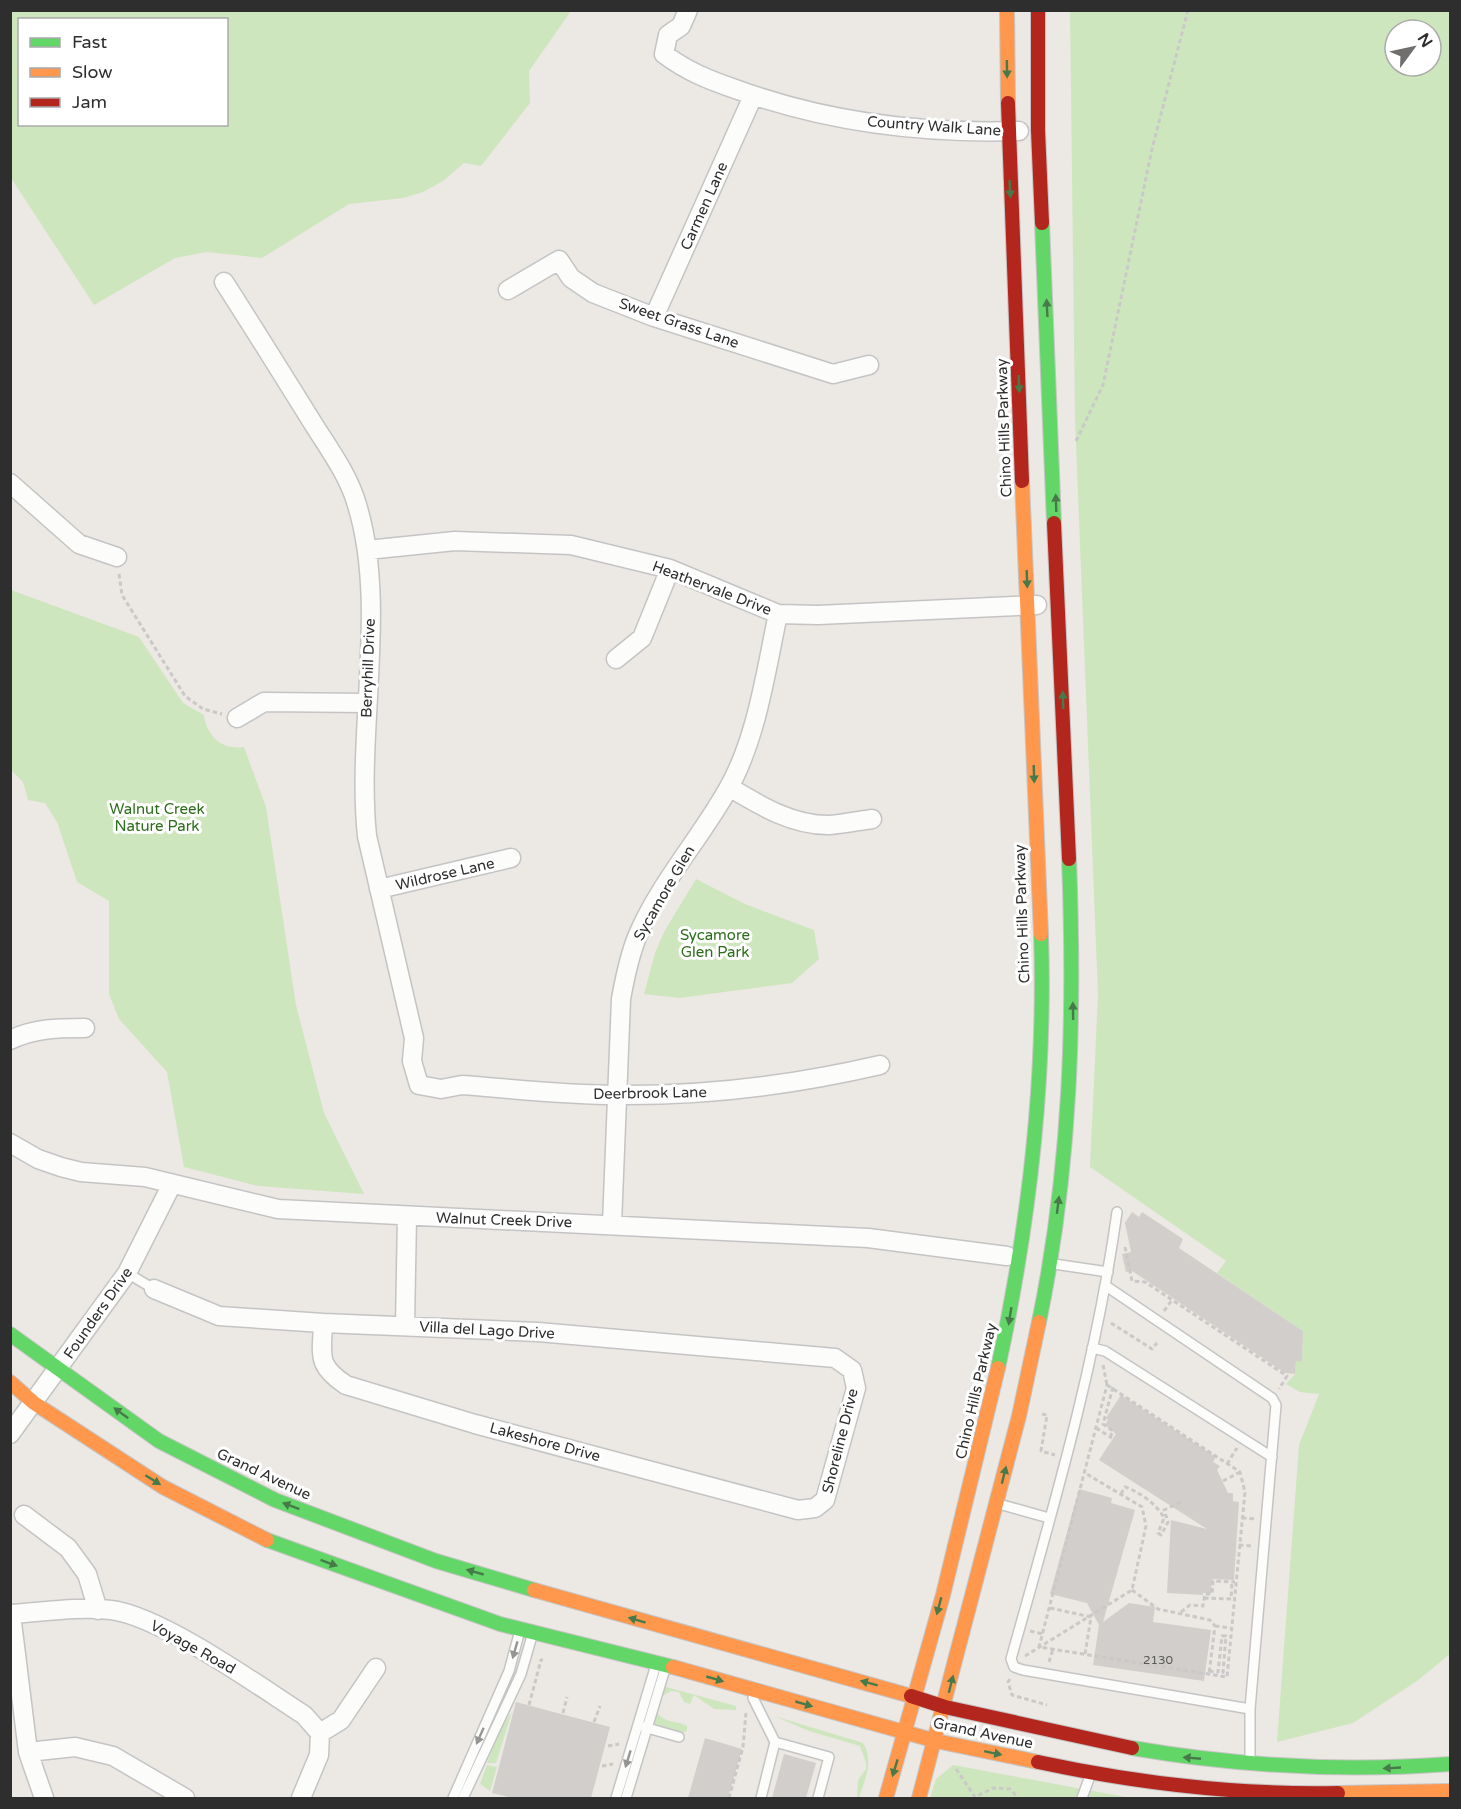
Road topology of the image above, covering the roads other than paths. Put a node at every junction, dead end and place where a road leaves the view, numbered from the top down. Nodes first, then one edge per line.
1 (688, 10) edge
2 (1007, 10) edge
3 (1038, 10) edge
4 (753, 96) junction
5 (1038, 130) junction
6 (1008, 131) junction
7 (224, 282) dead end
8 (508, 290) dead end
9 (654, 317) junction
10 (869, 365) dead end
11 (10, 483) edge
12 (367, 550) junction
13 (117, 557) road end
14 (670, 569) junction
15 (1059, 604) junction
16 (1028, 605) junction
17 (778, 614) junction
18 (616, 659) dead end
19 (367, 704) junction
20 (237, 718) road end
21 (729, 787) junction
22 (872, 819) dead end
23 (511, 858) dead end
24 (379, 889) junction
25 (85, 1028) dead end
26 (10, 1040) edge
27 (880, 1065) dead end
28 (419, 1085) joint
29 (617, 1095) junction
30 (10, 1143) edge
31 (172, 1184) junction
32 (1117, 1212) dead end
33 (407, 1216) junction
34 (612, 1224) junction
35 (1018, 1258) junction
36 (1046, 1262) junction
37 (1108, 1272) junction
38 (127, 1273) junction
39 (1106, 1286) junction
40 (154, 1289) joint
41 (323, 1323) junction
42 (405, 1325) junction
43 (10, 1334) edge
44 (1092, 1348) junction
45 (58, 1370) junction
46 (852, 1370) joint
47 (10, 1382) edge
48 (34, 1403) junction
49 (10, 1434) edge
50 (1272, 1457) junction
51 (997, 1504) junction
52 (815, 1508) joint
53 (24, 1515) dead end
54 (1049, 1518) junction
55 (98, 1610) junction
56 (11, 1614) edge
57 (528, 1625) junction
58 (661, 1664) junction
59 (376, 1668) dead end
60 (748, 1688) junction
61 (916, 1698) junction
62 (945, 1707) junction
63 (1250, 1709) junction
64 (643, 1727) junction
65 (906, 1732) junction
66 (320, 1733) junction
67 (679, 1737) dead end
68 (936, 1741) junction
69 (775, 1742) junction
70 (28, 1752) junction
71 (1250, 1763) junction
72 (1450, 1764) edge
73 (1090, 1773) junction
74 (1113, 1777) junction
75 (1450, 1791) edge
76 (44, 1798) edge
77 (185, 1798) edge
78 (301, 1798) edge
79 (453, 1798) edge
80 (467, 1798) edge
81 (616, 1798) edge
82 (626, 1798) edge
83 (761, 1798) edge
84 (818, 1798) edge
85 (886, 1798) edge
86 (919, 1798) edge
87 (1082, 1798) edge

1 - 4 street, Country Walk Lane
2 -> 6 main road, Chino Hills Parkway
3 - 5 main road
4 - 6 street, Country Walk Lane
4 - 9 street, Carmen Lane
5 - 6 street, Country Walk Lane
15 -> 5 main road
6 -> 16 main road, Chino Hills Parkway
7 - 12 street, Berryhill Drive
8 - 9 street, Sweet Grass Lane
9 - 10 street, Sweet Grass Lane
11 - 13 street
12 - 14 street, Heathervale Drive
12 - 19 street, Berryhill Drive
14 - 17 street, Heathervale Drive
14 - 18 street
15 - 16 street, Heathervale Drive
36 -> 15 main road
16 - 17 street, Heathervale Drive
16 -> 35 main road, Chino Hills Parkway
17 - 21 street, Sycamore Glen
19 - 20 street
19 - 24 street, Berryhill Drive
21 - 22 street
21 - 29 street, Sycamore Glen
23 - 24 street, Wildrose Lane
24 - 28 street, Berryhill Drive
25 - 26 street
27 - 29 street, Deerbrook Lane
28 - 29 street, Deerbrook Lane
29 - 34 street, Sycamore Glen
30 - 31 street, Walnut Creek Drive
31 - 33 street, Walnut Creek Drive
31 - 38 street, Founders Drive
32 - 37 lane
33 - 34 street, Walnut Creek Drive
33 - 42 street
34 - 35 street, Walnut Creek Drive
35 -> 61 main road, Chino Hills Parkway
36 - 37 lane
51 -> 36 main road
37 - 39 lane
38 - 40 lane, Villa del Lago Drive
38 - 45 street, Founders Drive
39 - 44 lane
39 - 50 lane
40 - 41 street, Villa del Lago Drive
41 - 42 street, Villa del Lago Drive
41 - 52 street, Lakeshore Drive
42 - 46 street, Villa del Lago Drive
43 - 45 main road, Grand Avenue
44 - 50 lane
44 - 54 lane
45 - 48 street, Founders Drive
61 -> 45 main road, Grand Avenue
46 - 52 street, Shoreline Drive
47 - 48 main road, Grand Avenue
48 - 49 street, Founders Drive
48 -> 57 main road, Grand Avenue
50 - 63 lane
51 - 54 lane
62 -> 51 main road
53 - 55 street
54 - 63 lane
55 - 56 street, Voyage Road
55 - 66 street, Voyage Road
56 - 70 street
57 - 58 main road, Grand Avenue
57 -> 79 lane
57 - 80 lane
58 -> 60 main road, Grand Avenue
58 - 64 lane
59 - 66 street
60 -> 65 main road, Grand Avenue
60 - 69 lane
61 - 62 main road, Grand Avenue
61 - 65 main road, Chino Hills Parkway
62 - 68 main road
71 -> 62 main road, Grand Avenue
63 - 71 lane
64 - 67 lane
64 -> 81 lane
64 - 82 lane
65 - 68 main road, Grand Avenue
65 -> 85 main road, Chino Hills Parkway
66 - 78 street
68 -> 73 main road, Grand Avenue
68 - 86 main road
69 - 83 lane
69 - 84 lane
70 - 76 street
70 - 77 street
72 -> 71 main road, Grand Avenue
71 - 74 main road
73 - 74 main road, Grand Avenue
73 - 87 lane
74 - 75 main road, Grand Avenue

